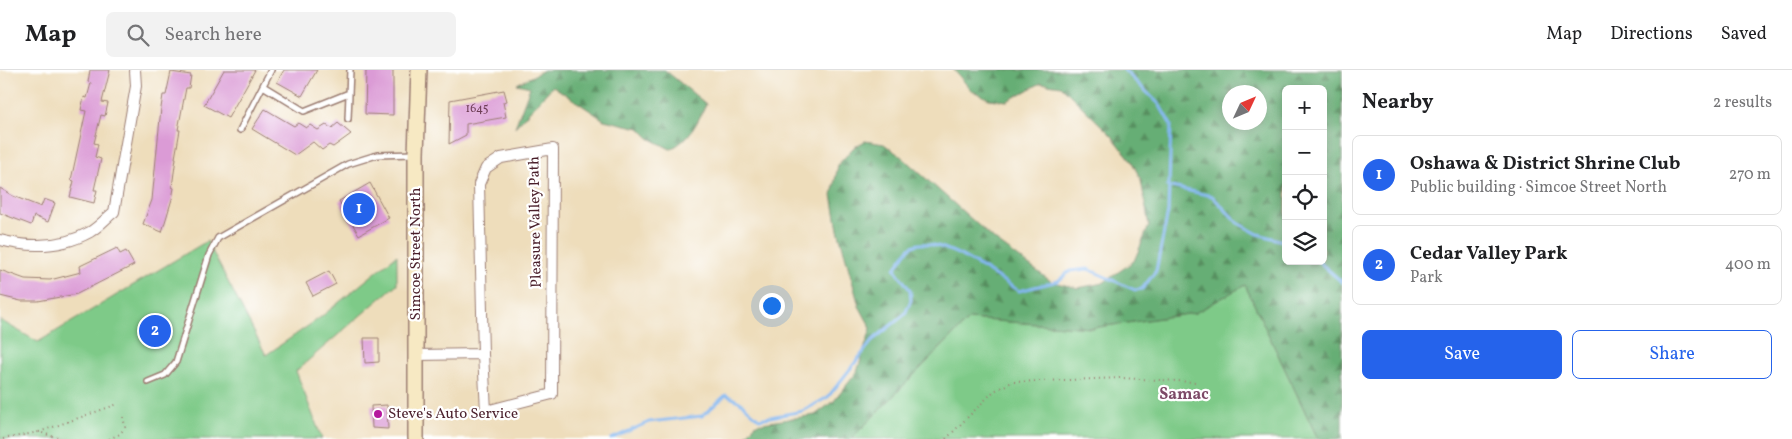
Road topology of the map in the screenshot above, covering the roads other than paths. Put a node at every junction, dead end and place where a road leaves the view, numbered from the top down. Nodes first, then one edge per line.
1 (135, 70) edge
2 (271, 70) edge
3 (350, 70) edge
4 (419, 70) edge
5 (263, 86) junction
6 (349, 93) junction
7 (348, 119) dead end
8 (240, 130) dead end
9 (416, 154) junction
10 (0, 240) edge
11 (483, 354) junction
12 (416, 355) junction
13 (148, 382) dead end
14 (416, 439) edge

1 - 10 street
2 - 5 lane
3 - 6 lane
4 - 9 main road, Simcoe Street North
5 - 6 lane
5 - 8 lane
6 - 7 lane
9 - 12 main road, Simcoe Street North
9 - 13 lane
11 - 11 street, Pleasure Valley Path
11 - 12 street
12 - 14 main road, Simcoe Street North

